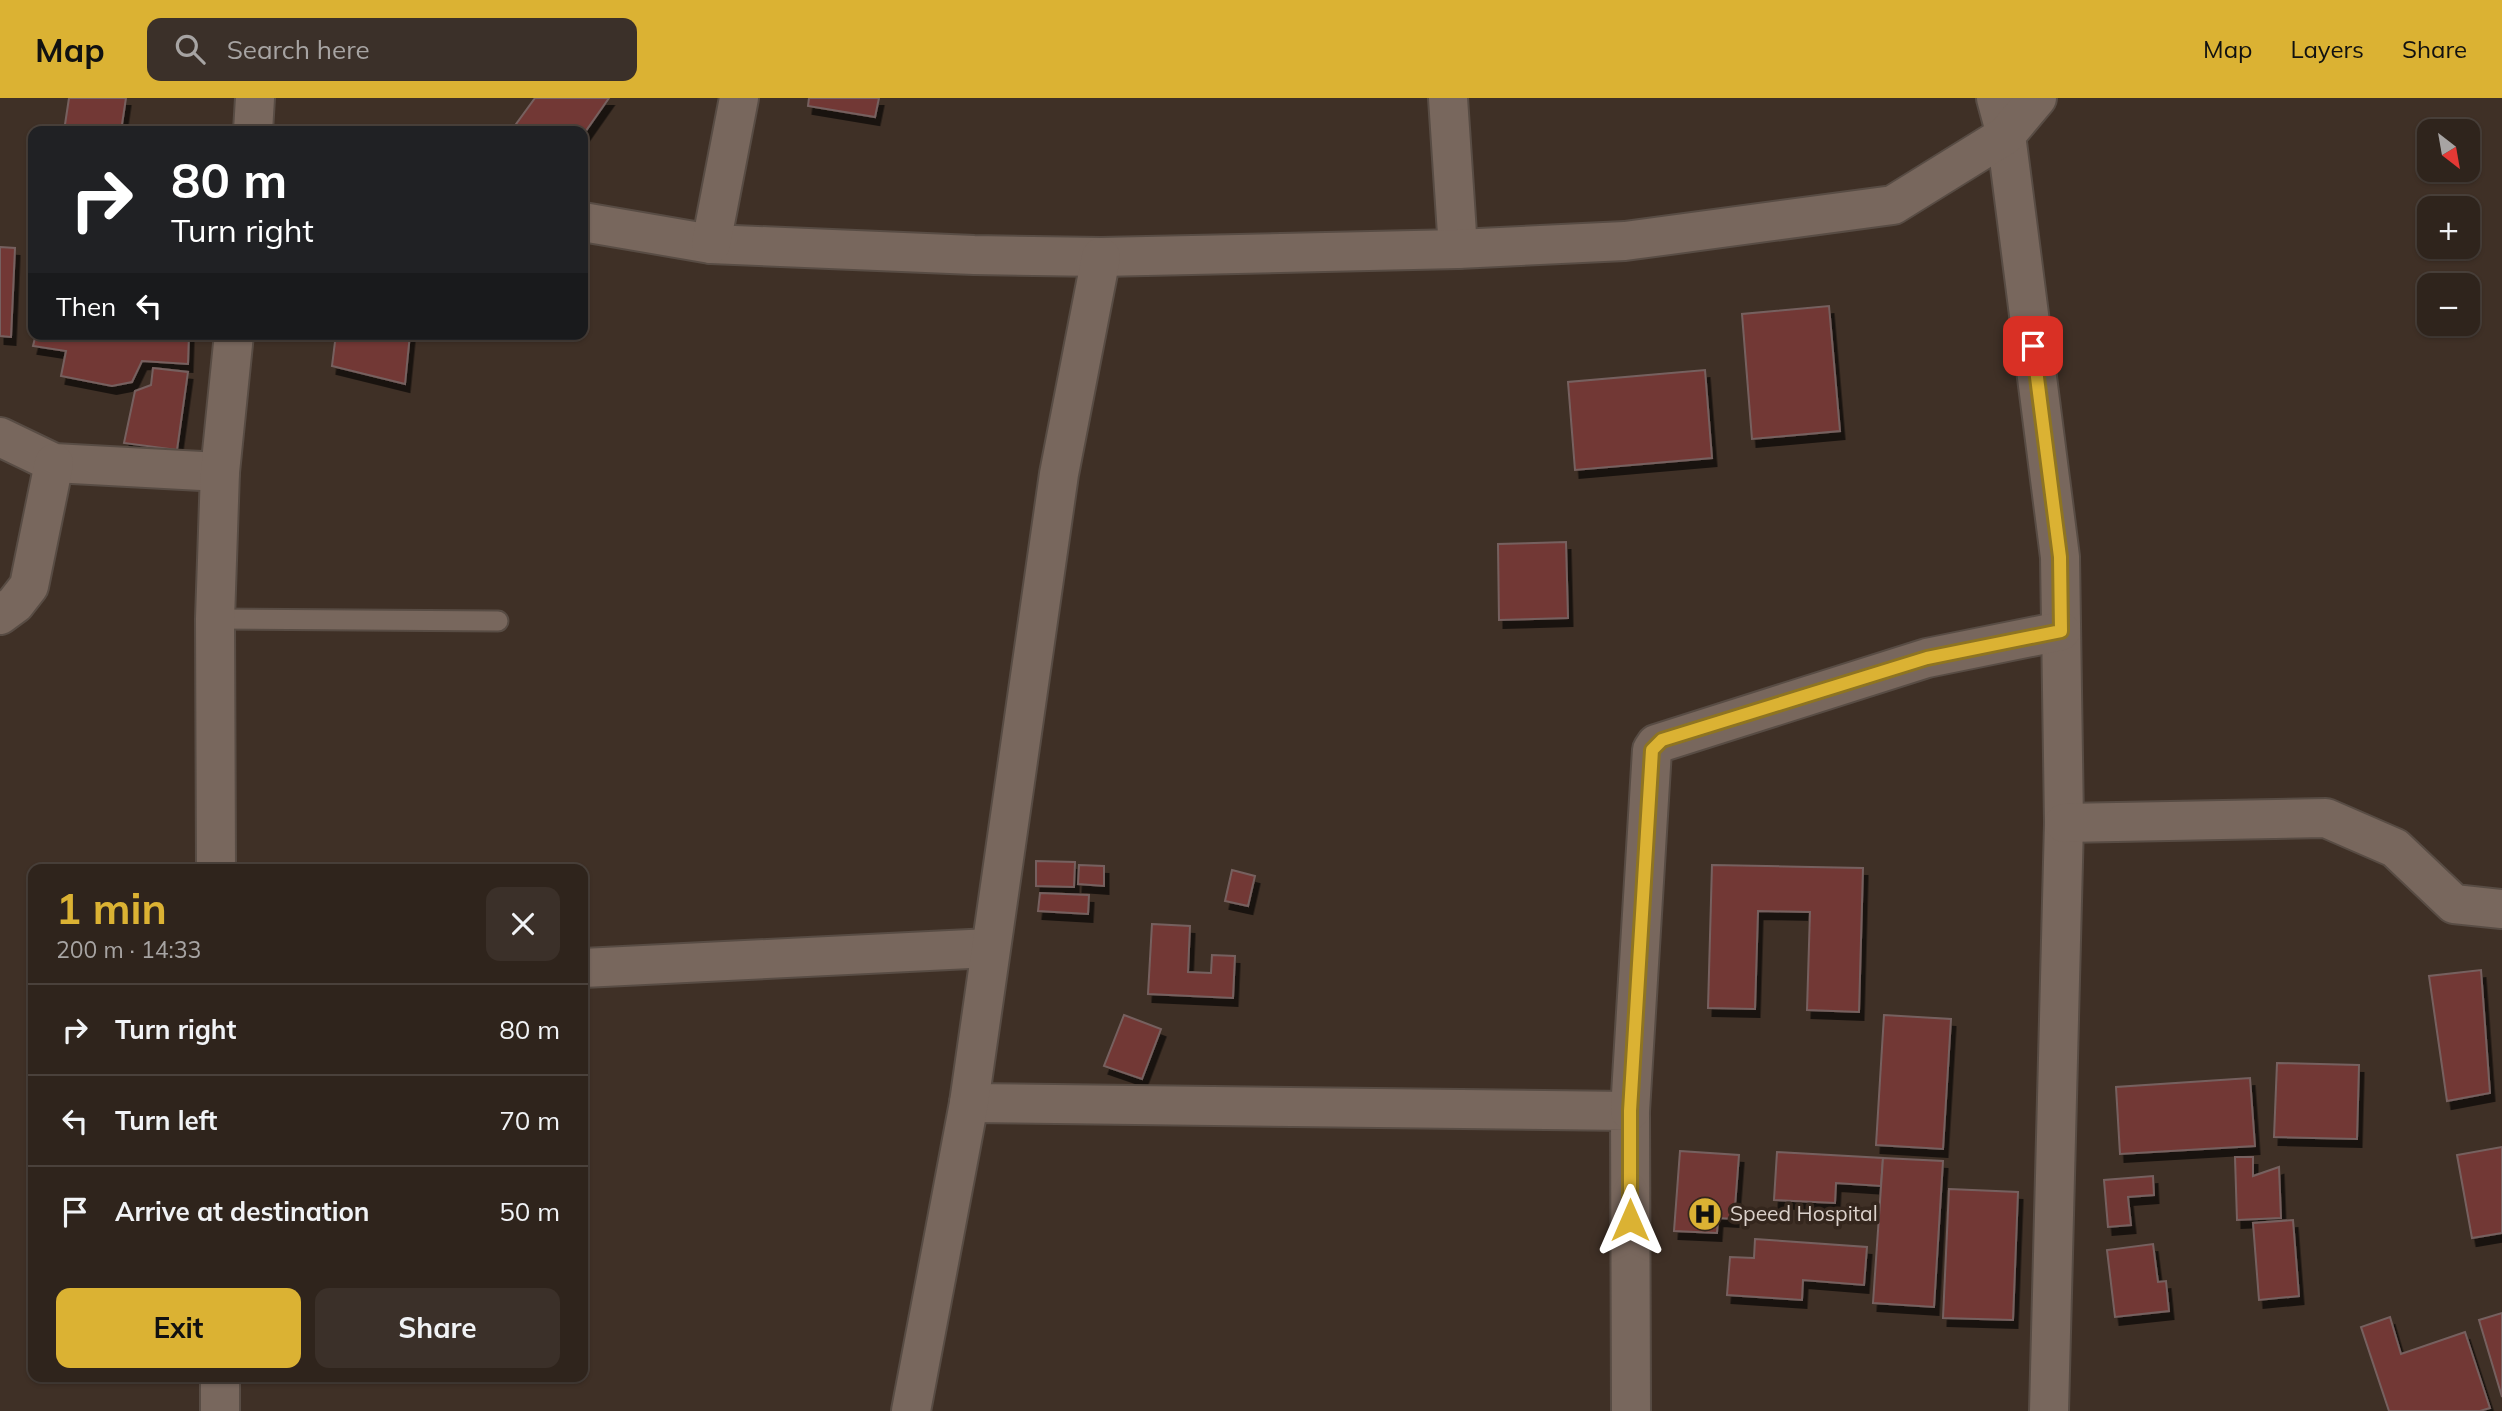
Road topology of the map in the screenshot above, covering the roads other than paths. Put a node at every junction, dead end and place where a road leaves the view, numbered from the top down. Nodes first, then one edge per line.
1 (255, 98) edge
2 (739, 98) edge
3 (1448, 98) edge
4 (1996, 98) edge
5 (2036, 98) edge
6 (253, 126) edge
7 (2006, 135) junction
8 (588, 223) edge
9 (711, 244) junction
10 (1458, 249) junction
11 (1101, 257) junction
12 (233, 340) edge
13 (0, 437) edge
14 (54, 463) junction
15 (220, 472) junction
16 (0, 615) edge
17 (215, 619) junction
18 (498, 621) dead end
19 (2061, 631) junction
20 (2064, 823) junction
21 (216, 864) edge
22 (2502, 909) edge
23 (990, 948) junction
24 (588, 968) edge
25 (969, 1104) junction
26 (1630, 1111) junction
27 (220, 1382) edge
28 (220, 1411) edge
29 (911, 1411) edge
30 (1631, 1411) edge
31 (2049, 1411) edge

1 - 6 street
2 - 9 street
3 - 10 street
4 - 7 street
5 - 7 street
7 - 10 street
7 - 19 street
8 - 9 street
9 - 11 street
10 - 11 street
11 - 23 street
12 - 15 street
13 - 14 street
14 - 15 street
14 - 16 street
15 - 17 street
17 - 18 lane
17 - 21 street
19 - 20 street
19 - 26 street
20 - 22 street
20 - 31 street
23 - 24 street
23 - 25 street
25 - 26 street
25 - 29 street
26 - 30 street
27 - 28 street

